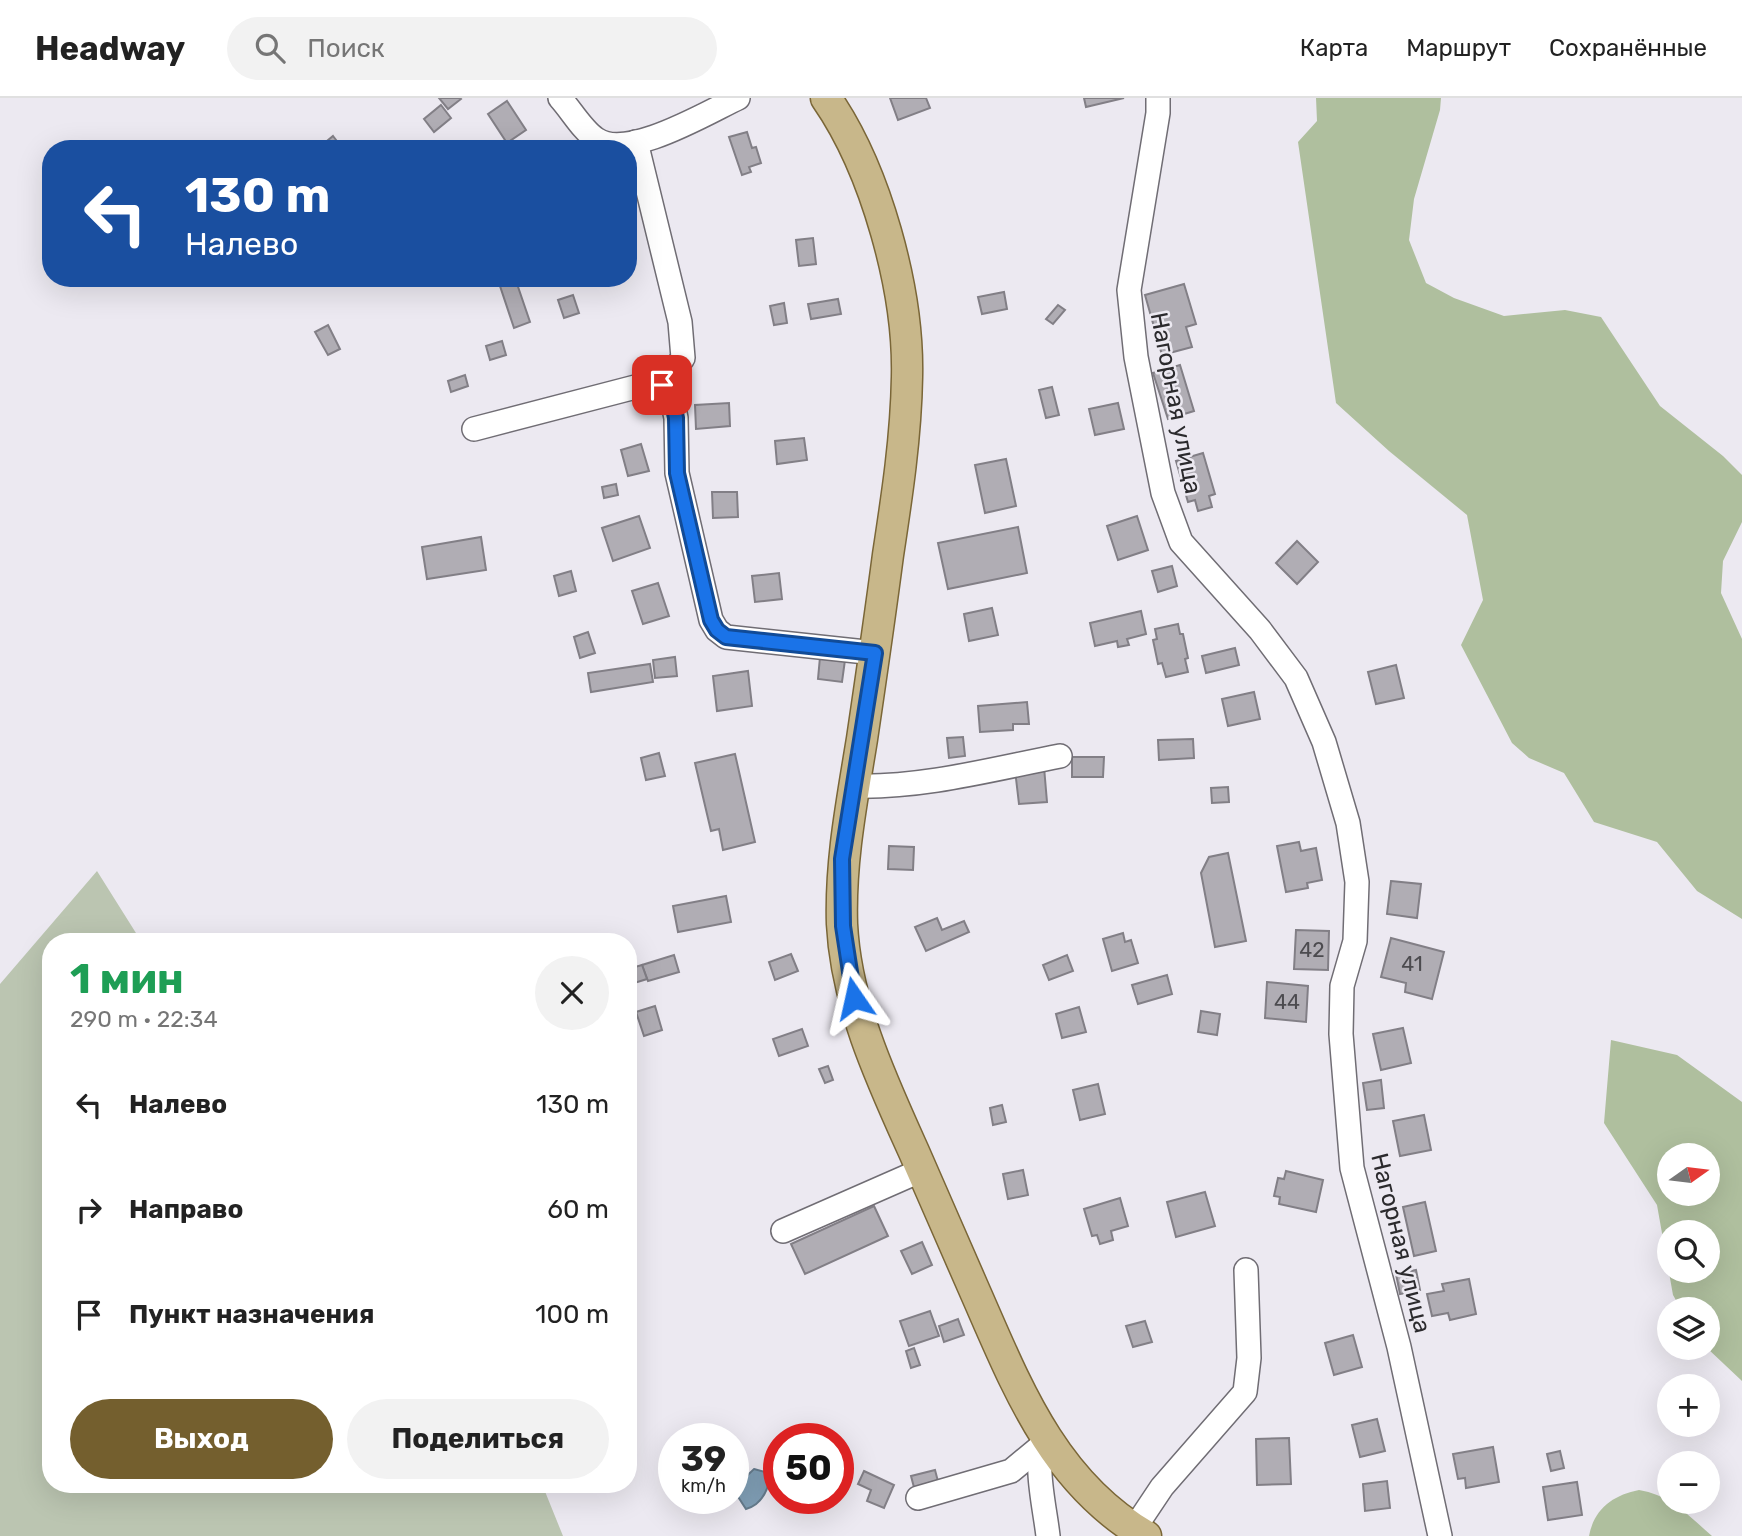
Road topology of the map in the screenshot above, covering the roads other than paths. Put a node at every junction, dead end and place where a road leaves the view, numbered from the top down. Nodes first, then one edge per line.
1 (560, 98) edge
2 (738, 98) edge
3 (826, 98) edge
4 (1158, 98) edge
5 (585, 140) edge
6 (637, 142) edge
7 (637, 146) edge
8 (662, 385) junction
9 (474, 429) dead end
10 (875, 653) junction
11 (1060, 757) dead end
12 (854, 786) junction
13 (922, 1170) junction
14 (783, 1231) dead end
15 (1246, 1270) dead end
16 (1043, 1442) junction
17 (918, 1498) dead end
18 (1140, 1532) edge
19 (1048, 1536) edge
20 (1440, 1536) edge

1 - 5 street
2 - 6 street
3 - 10 main road
4 - 20 street, Нагорная улица
7 - 8 street
8 - 9 street
8 - 10 street
10 - 12 main road
11 - 12 street
12 - 13 main road
13 - 14 street
13 - 16 main road
15 - 18 street
16 - 17 street
16 - 18 main road
16 - 19 street

